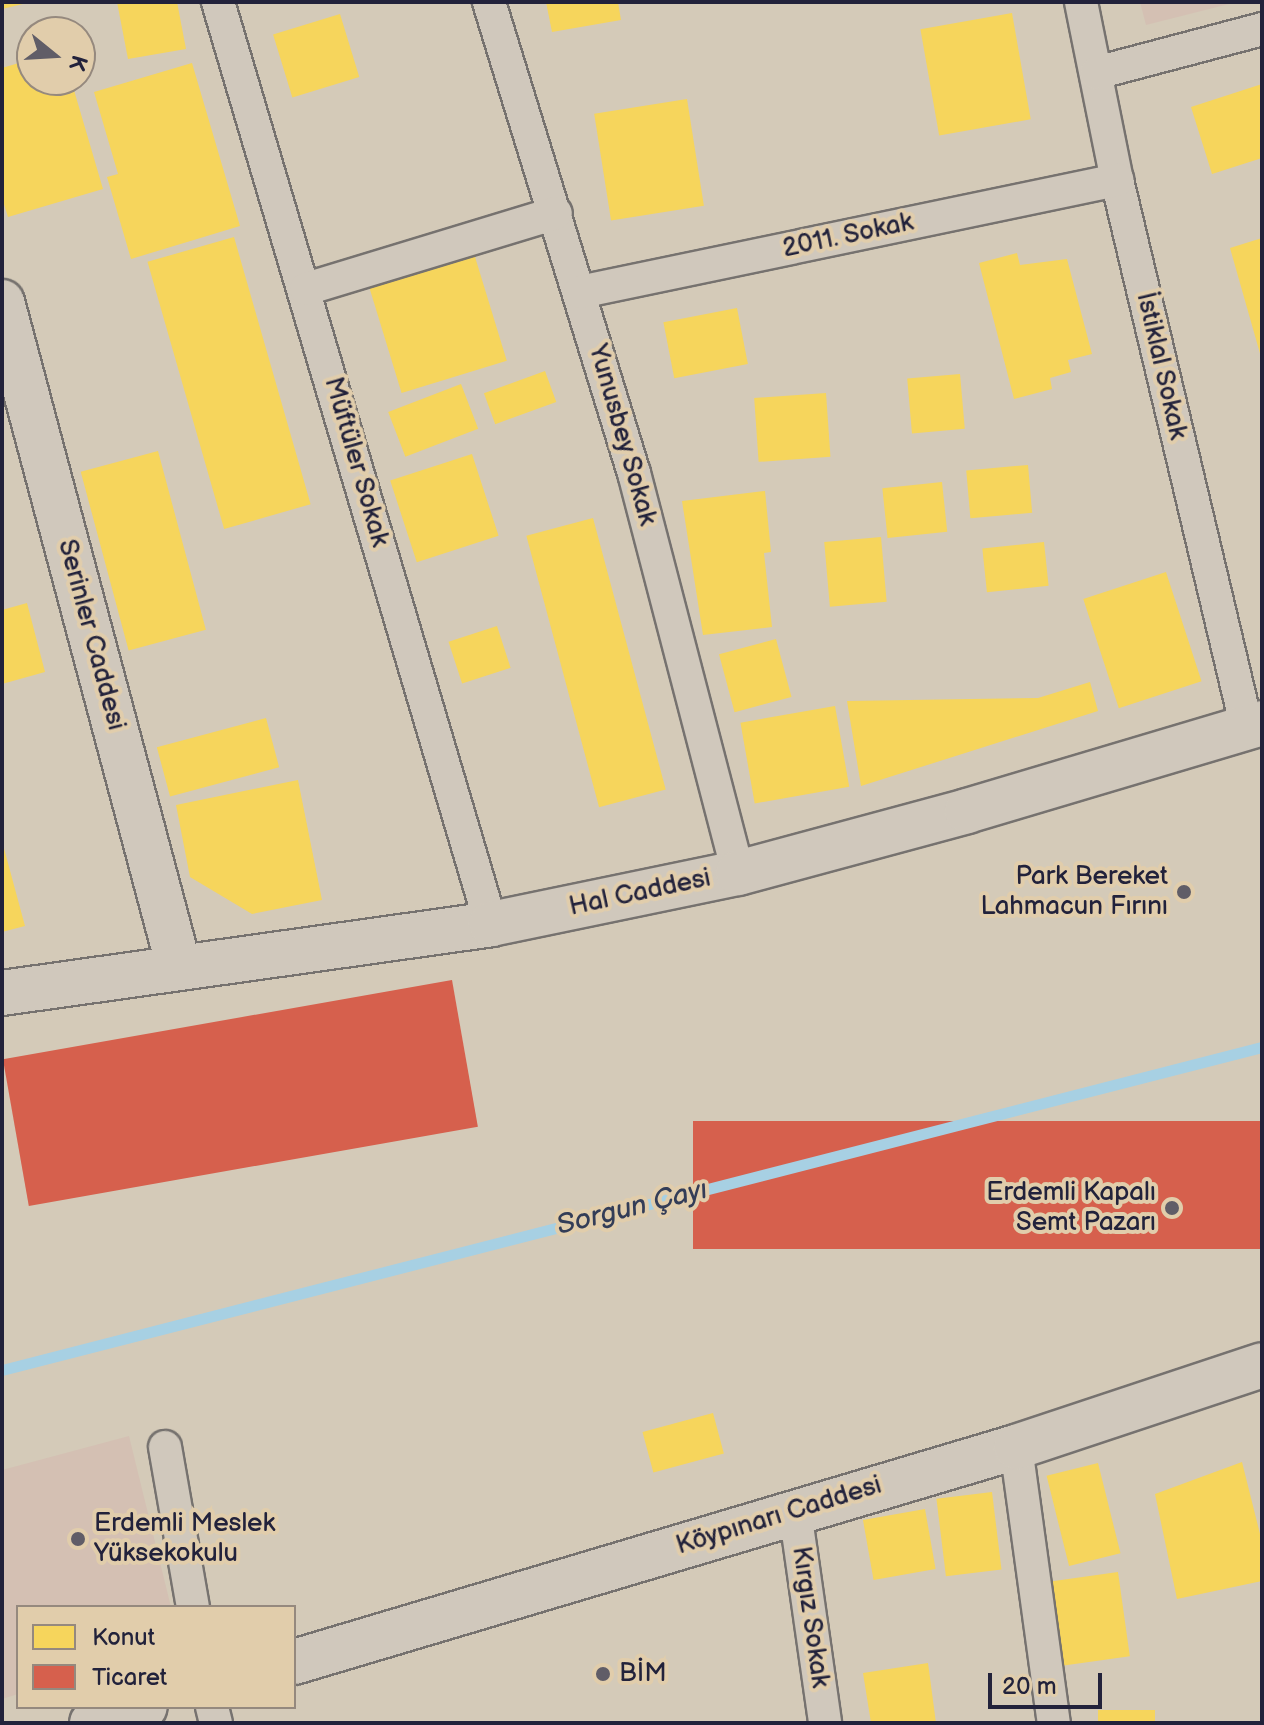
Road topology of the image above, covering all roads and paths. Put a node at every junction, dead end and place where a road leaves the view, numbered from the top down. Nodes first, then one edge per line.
1 (218, 2) edge
2 (489, 2) edge
3 (1081, 2) edge
4 (1262, 29) edge
5 (1096, 73) junction
6 (1117, 180) junction
7 (556, 213) junction
8 (306, 289) junction
9 (580, 292) junction
10 (2, 302) edge
11 (1255, 726) edge
12 (738, 873) junction
13 (491, 924) junction
14 (179, 967) junction
15 (2, 993) edge
16 (1262, 1365) edge
17 (165, 1447) dead end
18 (1016, 1447) junction
19 (795, 1511) junction
20 (193, 1605) edge
21 (296, 1661) edge
22 (138, 1709) edge
23 (92, 1723) edge
24 (825, 1723) edge
25 (1054, 1723) edge

1 - 8 street, Müftüler Sokak
2 - 7 street, Yunusbey Sokak
3 - 5 street, İstiklal Sokak
4 - 5 street
5 - 6 street, İstiklal Sokak
6 - 9 street, 2011. Sokak
6 - 11 street, İstiklal Sokak
7 - 8 street
7 - 9 street, Yunusbey Sokak
8 - 13 street, Müftüler Sokak
9 - 12 street, Yunusbey Sokak
10 - 14 street, Serinler Caddesi
11 - 12 street, Hal Caddesi
12 - 13 street, Hal Caddesi
13 - 14 street, Hal Caddesi
14 - 15 street, Hal Caddesi
16 - 18 street, Köypınarı Caddesi
17 - 20 street
18 - 19 street, Köypınarı Caddesi
18 - 25 street
19 - 21 street, Köypınarı Caddesi
19 - 24 street, Kırgız Sokak
22 - 23 street

